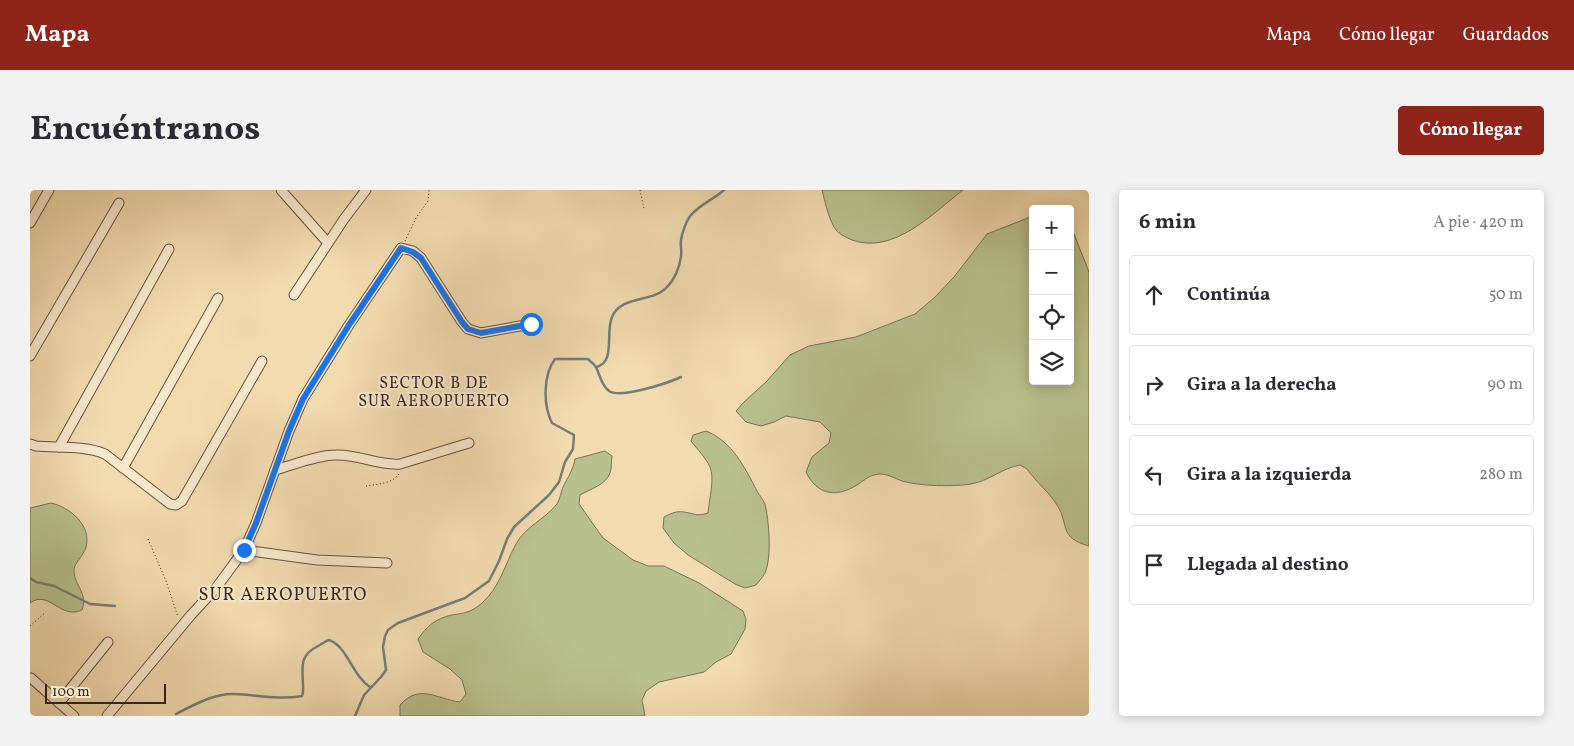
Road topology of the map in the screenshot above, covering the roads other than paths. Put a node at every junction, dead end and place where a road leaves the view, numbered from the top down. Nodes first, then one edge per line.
1 (49, 190) edge
2 (281, 190) edge
3 (366, 190) edge
4 (119, 203) dead end
5 (30, 223) edge
6 (328, 243) junction
7 (168, 249) dead end
8 (294, 296) dead end
9 (218, 298) dead end
10 (531, 324) dead end
11 (30, 356) edge
12 (262, 361) dead end
13 (469, 442) dead end
14 (30, 444) edge
15 (59, 448) junction
16 (123, 468) junction
17 (275, 470) junction
18 (244, 550) junction
19 (387, 564) dead end
20 (108, 642) dead end
21 (31, 678) edge
22 (59, 703) junction
23 (74, 716) edge
24 (107, 716) edge

1 - 5 street
2 - 6 street
3 - 6 street
4 - 11 street
6 - 8 street
7 - 15 street
9 - 16 street
10 - 17 street
12 - 16 street
13 - 17 street
14 - 15 street
15 - 16 street
17 - 18 street
18 - 19 street
18 - 24 street
20 - 22 street
21 - 22 street
22 - 23 street

